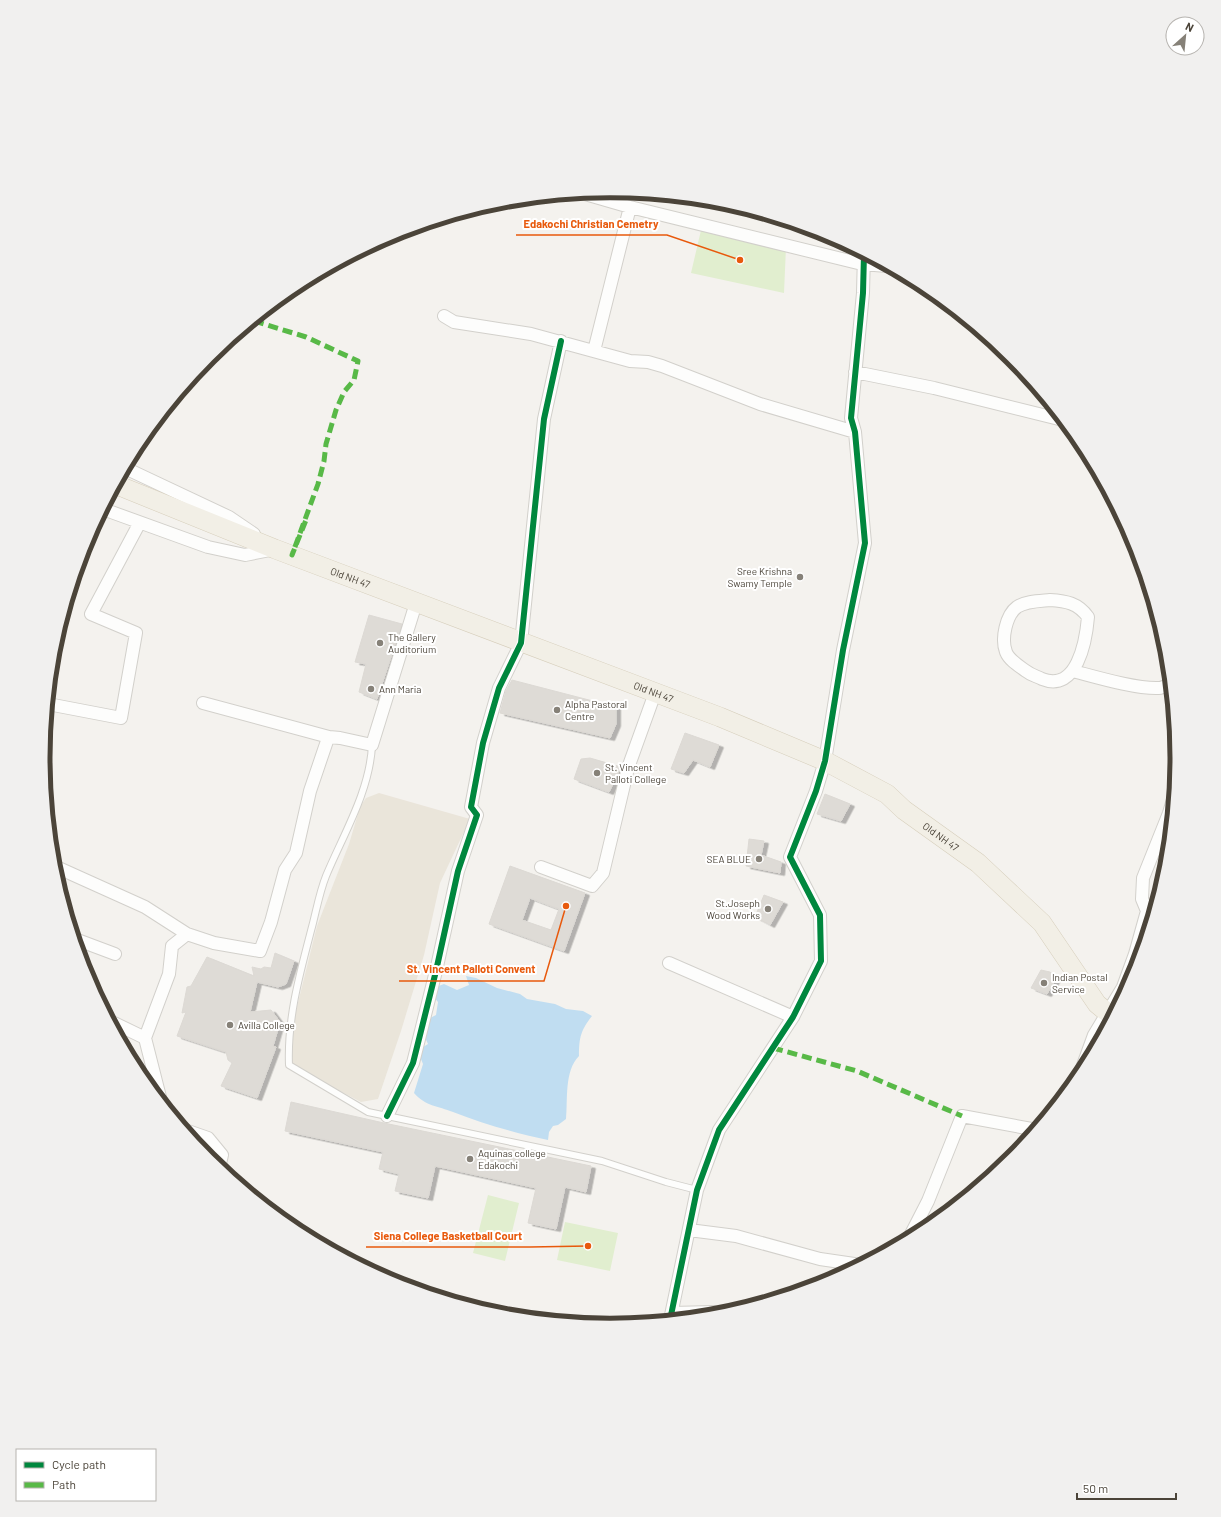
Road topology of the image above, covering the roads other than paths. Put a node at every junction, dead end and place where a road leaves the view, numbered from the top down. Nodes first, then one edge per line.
1 (619, 198) edge
2 (630, 207) junction
3 (863, 259) edge
4 (444, 316) dead end
5 (560, 341) junction
6 (594, 351) junction
7 (856, 372) junction
8 (1056, 418) edge
9 (855, 432) junction
10 (130, 470) edge
11 (120, 487) edge
12 (108, 511) edge
13 (139, 524) junction
14 (274, 549) junction
15 (416, 603) junction
16 (521, 643) junction
17 (1073, 671) junction
18 (1166, 685) edge
19 (655, 693) junction
20 (203, 703) dead end
21 (53, 705) edge
22 (329, 737) junction
23 (372, 745) junction
24 (826, 761) junction
25 (1168, 816) edge
26 (541, 867) dead end
27 (61, 869) edge
28 (187, 934) junction
29 (81, 941) edge
30 (115, 954) dead end
31 (670, 963) dead end
32 (1128, 972) edge
33 (1109, 1014) edge
34 (793, 1017) junction
35 (1105, 1021) edge
36 (118, 1025) edge
37 (145, 1038) junction
38 (1088, 1053) edge
39 (158, 1089) edge
40 (386, 1116) junction
41 (1031, 1129) edge
42 (194, 1133) edge
43 (221, 1161) edge
44 (697, 1190) junction
45 (688, 1230) junction
46 (913, 1231) edge
47 (852, 1264) edge
48 (671, 1316) edge

1 - 2 street
2 - 3 street
2 - 6 street
3 - 7 street
4 - 5 street
5 - 6 street
5 - 16 street
6 - 9 street
7 - 8 street
7 - 9 street
9 - 24 street
10 - 14 street
11 - 14 main road, Old NH 47
12 - 13 street
13 - 14 street
13 - 21 street
14 - 15 main road, Old NH 47
15 - 16 main road, Old NH 47
15 - 23 street
16 - 19 main road, Old NH 47
16 - 40 street
17 - 17 street
17 - 18 street
19 - 24 main road, Old NH 47
19 - 26 street
20 - 22 street
22 - 23 street
22 - 28 street
23 - 40 lane
24 - 33 main road, Old NH 47
24 - 34 street
25 - 32 street
27 - 28 street
28 - 37 street
29 - 30 street
31 - 34 street
34 - 44 street
35 - 38 street
36 - 37 street
37 - 39 street
40 - 44 lane
41 - 46 street
42 - 43 street
44 - 45 street
45 - 47 street
45 - 48 street

